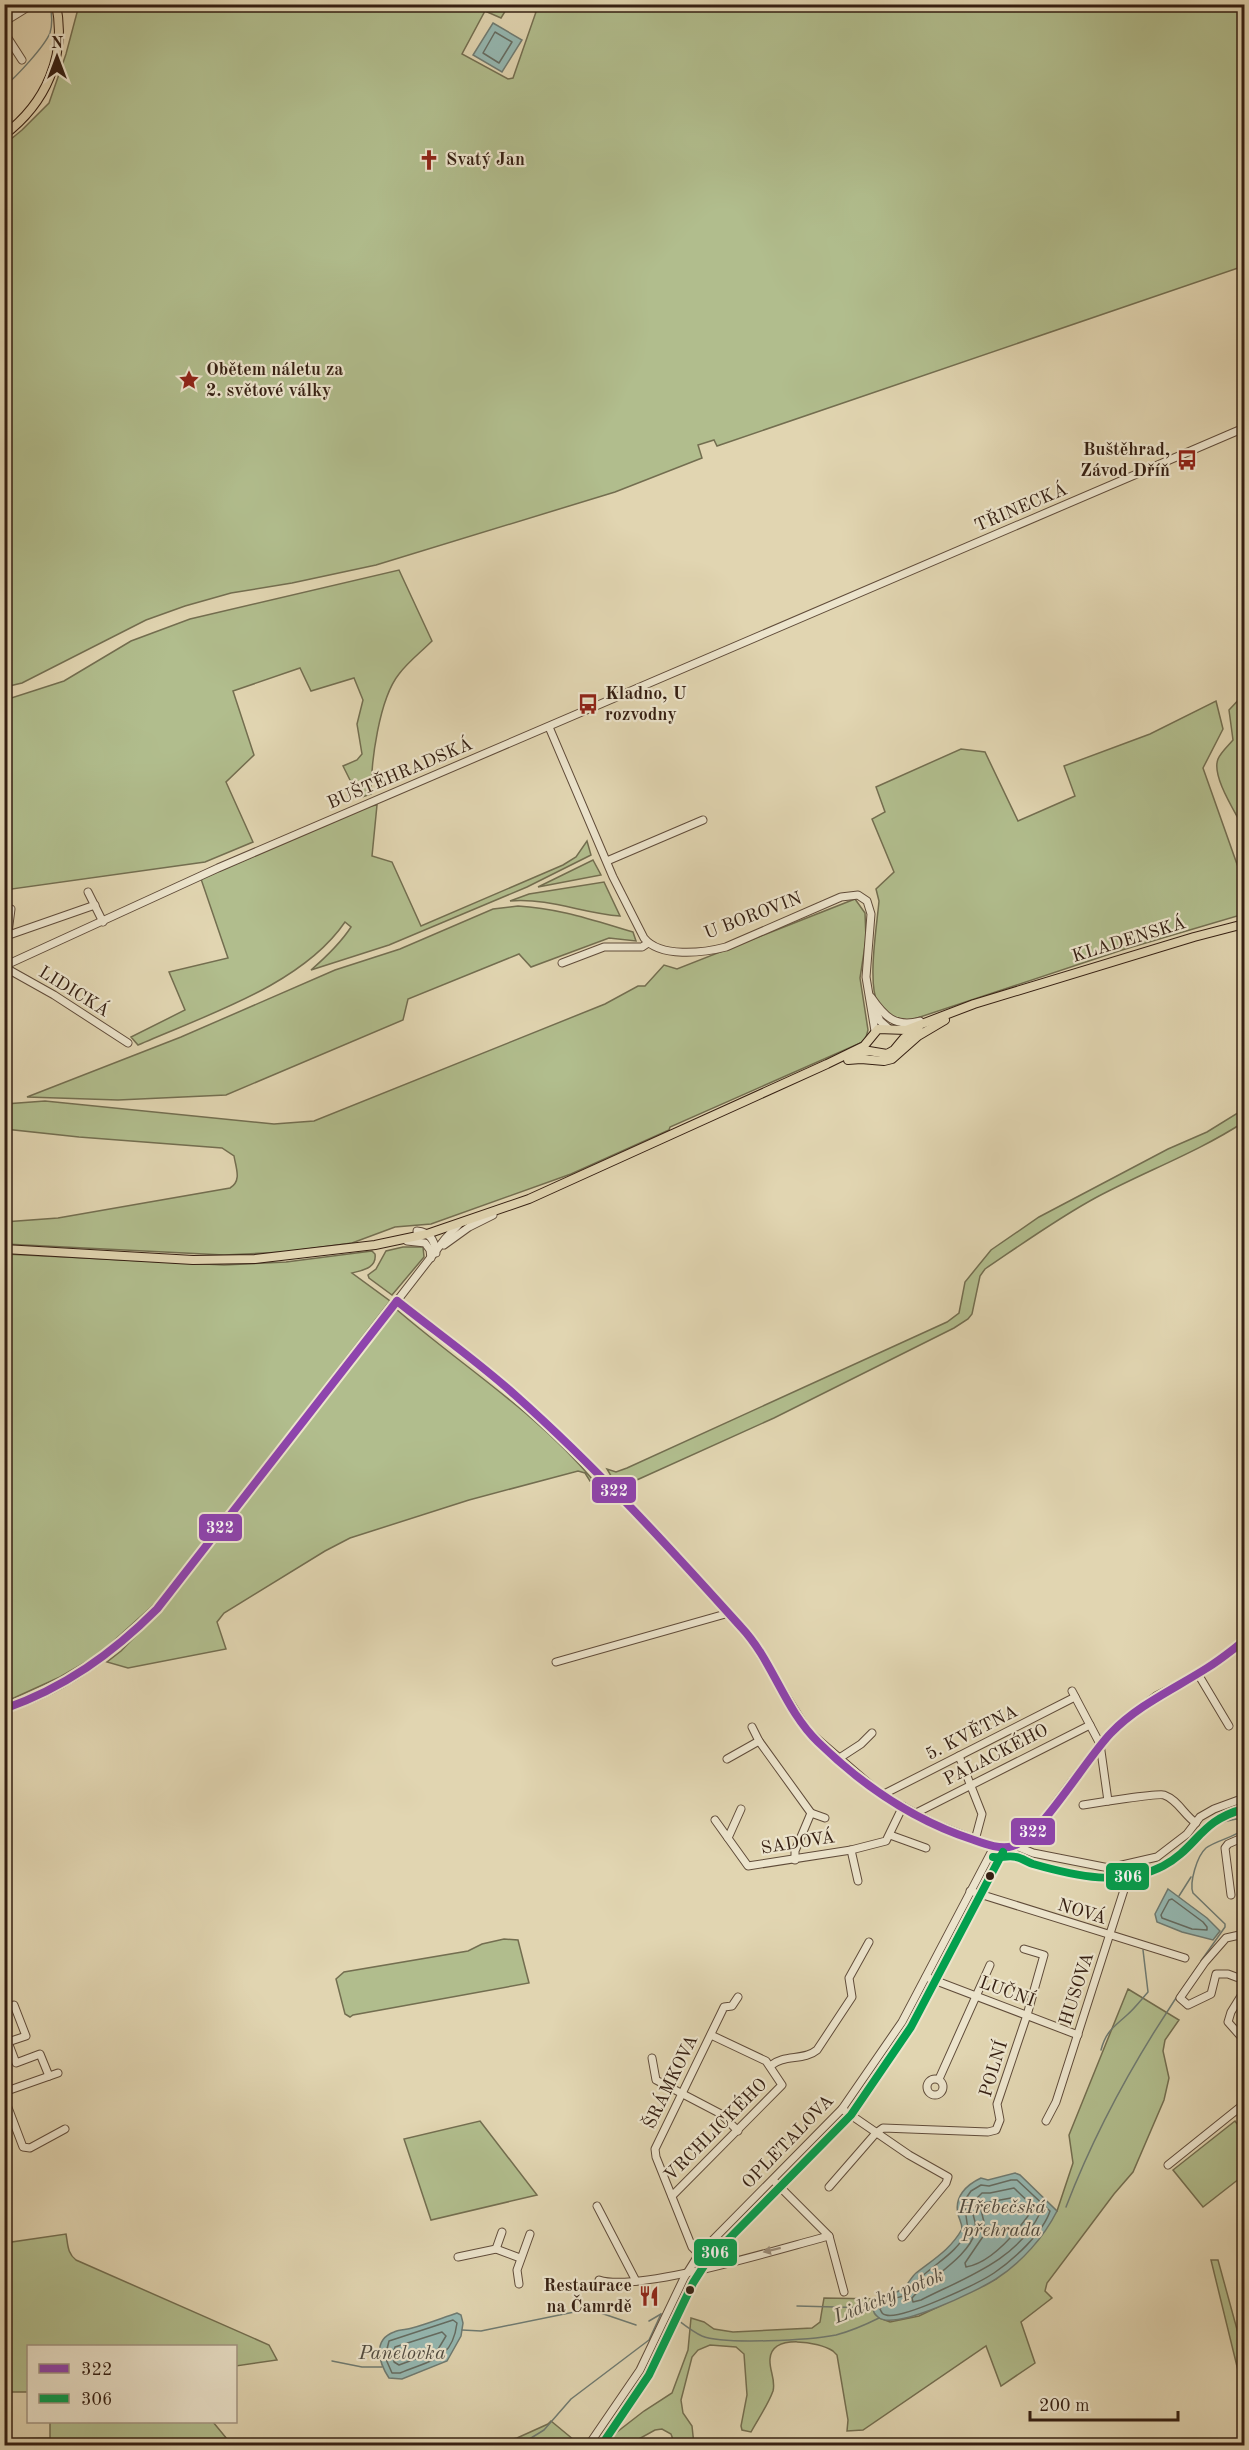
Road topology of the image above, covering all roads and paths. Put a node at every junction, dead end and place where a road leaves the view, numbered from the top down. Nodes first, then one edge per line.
1 (33, 4) edge
2 (56, 4) edge
3 (4, 22) edge
4 (4, 33) edge
5 (22, 60) dead end
6 (4, 135) edge
7 (1245, 428) edge
8 (810, 615) joint
9 (549, 727) junction
10 (703, 820) dead end
11 (607, 861) junction
12 (88, 892) dead end
13 (95, 905) junction
14 (11, 909) dead end
15 (103, 922) junction
16 (1245, 924) edge
17 (8, 931) edge
18 (648, 943) junction
19 (562, 963) dead end
20 (4, 966) edge
21 (1024, 989) junction
22 (868, 992) junction
23 (951, 1012) junction
24 (945, 1020) junction
25 (890, 1029) junction
26 (873, 1036) junction
27 (128, 1043) dead end
28 (897, 1044) junction
29 (877, 1052) junction
30 (827, 1064) junction
31 (573, 1179) junction
32 (515, 1204) junction
33 (487, 1209) junction
34 (458, 1225) junction
35 (417, 1231) junction
36 (427, 1234) junction
37 (375, 1245) junction
38 (353, 1247) junction
39 (4, 1249) edge
40 (433, 1256) junction
41 (397, 1301) junction
42 (729, 1613) junction
43 (1245, 1641) edge
44 (556, 1662) dead end
45 (1198, 1674) junction
46 (4, 1709) edge
47 (1090, 1725) junction
48 (1229, 1726) dead end
49 (752, 1727) dead end
50 (872, 1733) dead end
51 (759, 1741) junction
52 (1100, 1744) junction
53 (959, 1756) junction
54 (838, 1759) junction
55 (727, 1760) dead end
56 (971, 1786) junction
57 (882, 1795) junction
58 (1245, 1798) edge
59 (1108, 1801) junction
60 (1083, 1805) dead end
61 (903, 1806) junction
62 (741, 1809) dead end
63 (811, 1813) junction
64 (916, 1813) junction
65 (825, 1818) dead end
66 (715, 1820) dead end
67 (1196, 1823) junction
68 (891, 1835) junction
69 (1245, 1837) edge
70 (728, 1838) junction
71 (975, 1840) junction
72 (1016, 1846) junction
73 (994, 1847) junction
74 (926, 1848) dead end
75 (851, 1850) junction
76 (795, 1860) junction
77 (1132, 1865) junction
78 (858, 1881) dead end
79 (970, 1891) junction
80 (1231, 1895) dead end
81 (1245, 1934) edge
82 (1110, 1936) junction
83 (868, 1942) dead end
84 (1024, 1949) dead end
85 (1185, 1958) dead end
86 (990, 1965) dead end
87 (926, 1977) junction
88 (1245, 1980) edge
89 (1245, 1991) edge
90 (738, 1997) dead end
91 (976, 1997) junction
92 (14, 2005) dead end
93 (1027, 2015) junction
94 (711, 2034) junction
95 (1078, 2035) junction
96 (1245, 2040) edge
97 (6, 2043) edge
98 (652, 2058) dead end
99 (770, 2066) junction
100 (58, 2073) dead end
101 (49, 2076) junction
102 (939, 2079) dead end
103 (4, 2092) edge
104 (681, 2094) junction
105 (4, 2097) edge
106 (1245, 2104) edge
107 (842, 2109) junction
108 (1046, 2121) dead end
109 (65, 2129) dead end
110 (738, 2131) junction
111 (876, 2133) junction
112 (1168, 2165) dead end
113 (773, 2180) junction
114 (829, 2187) dead end
115 (672, 2196) junction
116 (597, 2206) dead end
117 (501, 2232) dead end
118 (530, 2234) dead end
119 (828, 2236) junction
120 (902, 2237) dead end
121 (496, 2249) junction
122 (699, 2254) junction
123 (458, 2257) dead end
124 (520, 2258) junction
125 (687, 2272) junction
126 (599, 2280) dead end
127 (636, 2281) junction
128 (519, 2284) dead end
129 (844, 2292) dead end
130 (588, 2445) edge

1 - 3 street
2 - 6 main road
4 - 5 street
7 - 8 street, TŘINECKÁ
8 - 9 street, BUŠTĚHRADSKÁ
9 - 11 street
9 - 15 street, BUŠTĚHRADSKÁ
10 - 11 street
11 - 18 street
12 - 13 street
13 - 15 street
13 - 17 street
14 - 17 street
15 - 20 street, BUŠTĚHRADSKÁ
16 - 21 main road, KLADENSKÁ
17 - 20 street
18 - 19 street, U BOROVIN
18 - 22 street, U BOROVIN
20 - 27 street, LIDICKÁ
21 - 23 main road
21 - 24 main road
22 - 23 street
22 - 25 street
22 - 26 street
23 - 25 main road
24 - 28 main road
24 - 30 main road
25 - 26 main road
25 - 28 main road
26 - 29 main road
26 - 30 main road
28 - 29 main road
29 - 30 main road
30 - 31 main road
31 - 32 main road
31 - 33 main road
32 - 34 main road
32 - 40 street
33 - 34 street
33 - 35 main road
34 - 36 main road
34 - 40 street
35 - 36 street
35 - 38 main road
36 - 37 main road
36 - 40 street
37 - 38 main road
37 - 40 street
38 - 39 main road
40 - 41 street
41 - 42 street
41 - 46 street
42 - 44 street
42 - 54 street
43 - 45 street
45 - 48 street
45 - 52 street
47 - 52 street
47 - 53 street, 5. KVĚTNA
47 - 56 street, PALACKÉHO
49 - 51 street
50 - 54 street
51 - 55 street
51 - 63 street
52 - 59 street
52 - 72 street
53 - 56 street
53 - 57 street, 5. KVĚTNA
54 - 57 street
56 - 64 street, PALACKÉHO
56 - 71 street
57 - 61 street
58 - 67 street
59 - 60 street
59 - 67 street
61 - 64 street
61 - 68 street
62 - 70 street
63 - 65 street
63 - 76 street
64 - 71 street
66 - 70 street, SADOVÁ
67 - 77 street
68 - 74 street
68 - 75 street, SADOVÁ
69 - 80 street
70 - 76 street, SADOVÁ
71 - 73 street
72 - 73 street
72 - 77 street
73 - 79 street, OPLETALOVA
75 - 76 street, SADOVÁ
75 - 78 street, SADOVÁ
77 - 82 street, HUSOVA
79 - 82 street, NOVÁ
79 - 87 street, OPLETALOVA
81 - 88 street
82 - 85 street, NOVÁ
82 - 95 street, HUSOVA
83 - 99 street
84 - 93 street, POLNÍ
86 - 91 street
87 - 91 street, LUČNÍ
87 - 107 street, OPLETALOVA
89 - 96 street
90 - 94 street, ŠRÁMKOVA
91 - 93 street, LUČNÍ
91 - 102 street
92 - 97 street
93 - 95 street, LUČNÍ
93 - 111 street, POLNÍ
94 - 99 street
94 - 104 street, ŠRÁMKOVA
95 - 108 street, HUSOVA
97 - 101 street
98 - 104 street
99 - 110 street, VRCHLICKÉHO
100 - 101 street
101 - 103 street
104 - 110 street
104 - 115 street, ŠRÁMKOVA
105 - 109 street
106 - 112 street
107 - 111 street
107 - 113 street, OPLETALOVA
110 - 115 street, VRCHLICKÉHO
111 - 114 street
111 - 120 street
113 - 119 street
113 - 122 street, OPLETALOVA
115 - 122 street, ŠRÁMKOVA
116 - 127 street
117 - 121 street
118 - 124 street
119 -> 125 street
119 - 129 street
121 - 123 street
121 - 124 street
122 - 125 street, OPLETALOVA
124 - 128 street
125 - 127 street
125 - 130 street, OPLETALOVA
126 - 127 street

